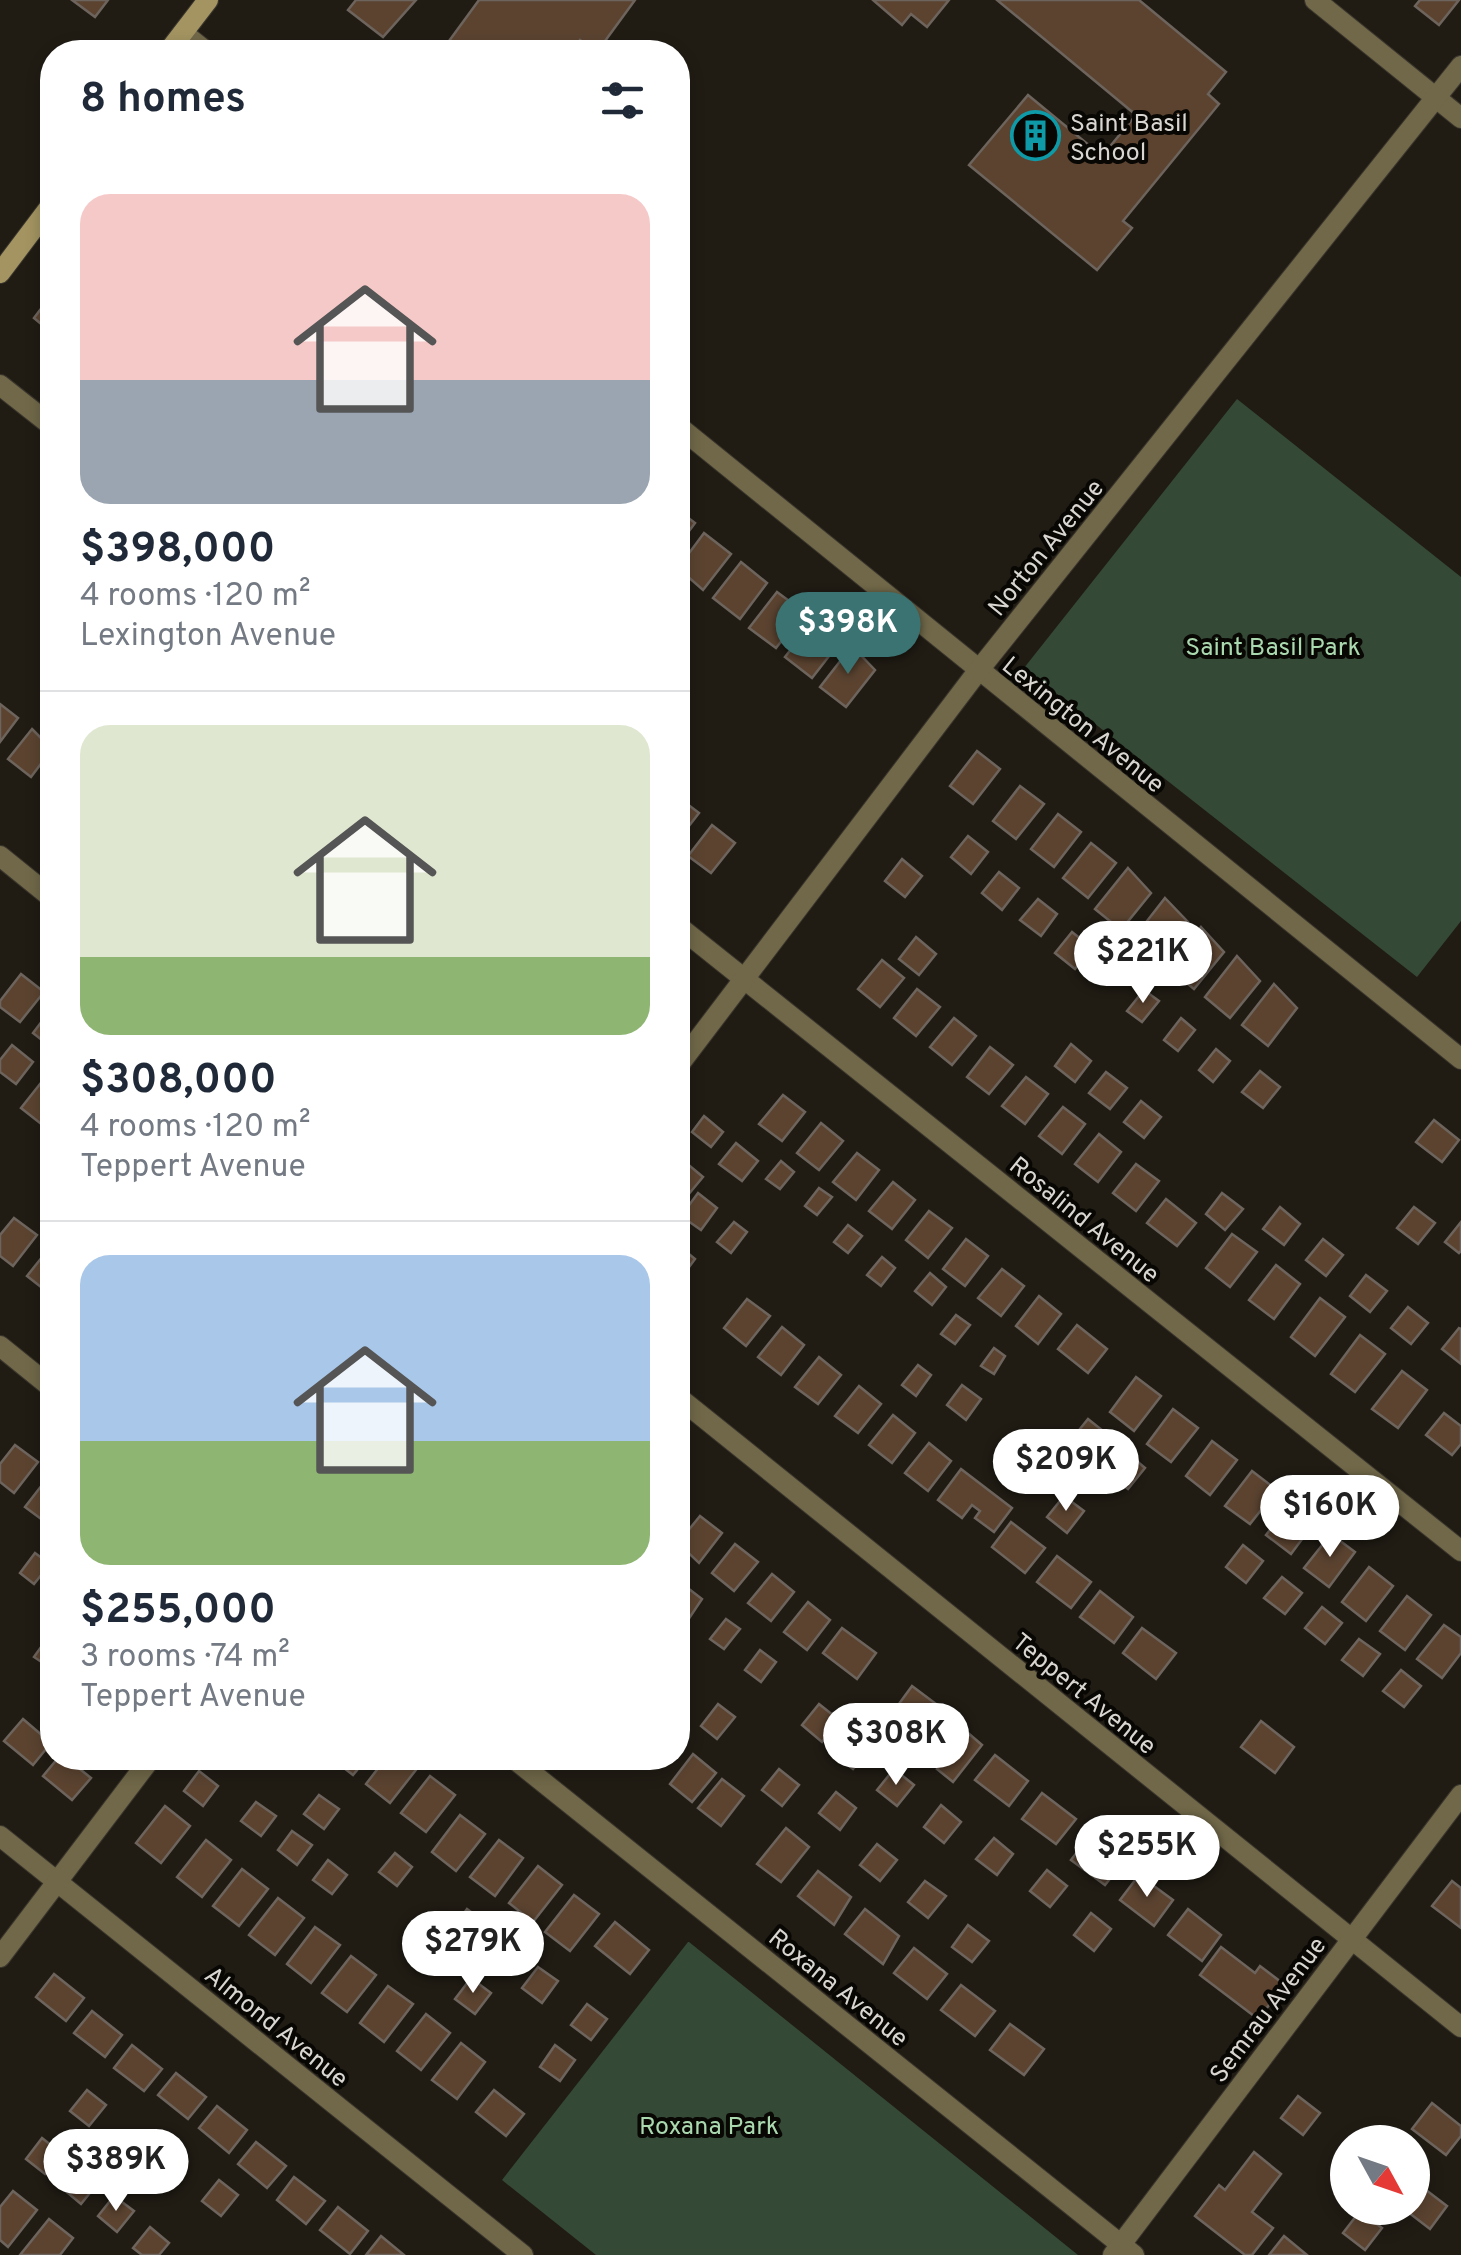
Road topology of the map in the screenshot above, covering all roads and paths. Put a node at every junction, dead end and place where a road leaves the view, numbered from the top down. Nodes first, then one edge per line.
1 (208, 0) edge
2 (1316, 0) edge
3 (182, 33) junction
4 (177, 40) edge
5 (191, 40) edge
6 (1461, 66) edge
7 (1436, 98) junction
8 (1461, 118) edge
9 (40, 220) edge
10 (0, 272) edge
11 (0, 385) edge
12 (40, 417) edge
13 (690, 436) edge
14 (978, 671) junction
15 (0, 856) edge
16 (40, 888) edge
17 (690, 936) edge
18 (743, 979) junction
19 (690, 1050) edge
20 (1461, 1058) edge
21 (0, 1346) edge
22 (40, 1378) edge
23 (690, 1407) edge
24 (1461, 1551) edge
25 (142, 1770) edge
26 (528, 1770) edge
27 (1461, 1795) edge
28 (0, 1836) edge
29 (57, 1882) junction
30 (1351, 1939) junction
31 (0, 1957) edge
32 (1461, 2027) edge
33 (1123, 2252) edge
34 (523, 2255) edge

1 - 3 main road
2 - 7 street
3 - 4 main road
3 - 5 street
6 - 7 street, Norton Avenue
7 - 8 street
7 - 14 street, Norton Avenue
9 - 10 main road
11 - 12 street
13 - 14 street, Lexington Avenue
14 - 18 street, Norton Avenue
14 - 20 street, Lexington Avenue
15 - 16 street
17 - 18 street, Rosalind Avenue
18 - 19 street, Norton Avenue
18 - 24 street, Rosalind Avenue
21 - 22 street
23 - 30 street, Teppert Avenue
25 - 29 street
26 - 33 street, Roxana Avenue
27 - 30 street, Semrau Avenue
28 - 29 street, Almond Avenue
29 - 31 street
29 - 34 street, Almond Avenue
30 - 32 street, Teppert Avenue
30 - 33 street, Semrau Avenue

